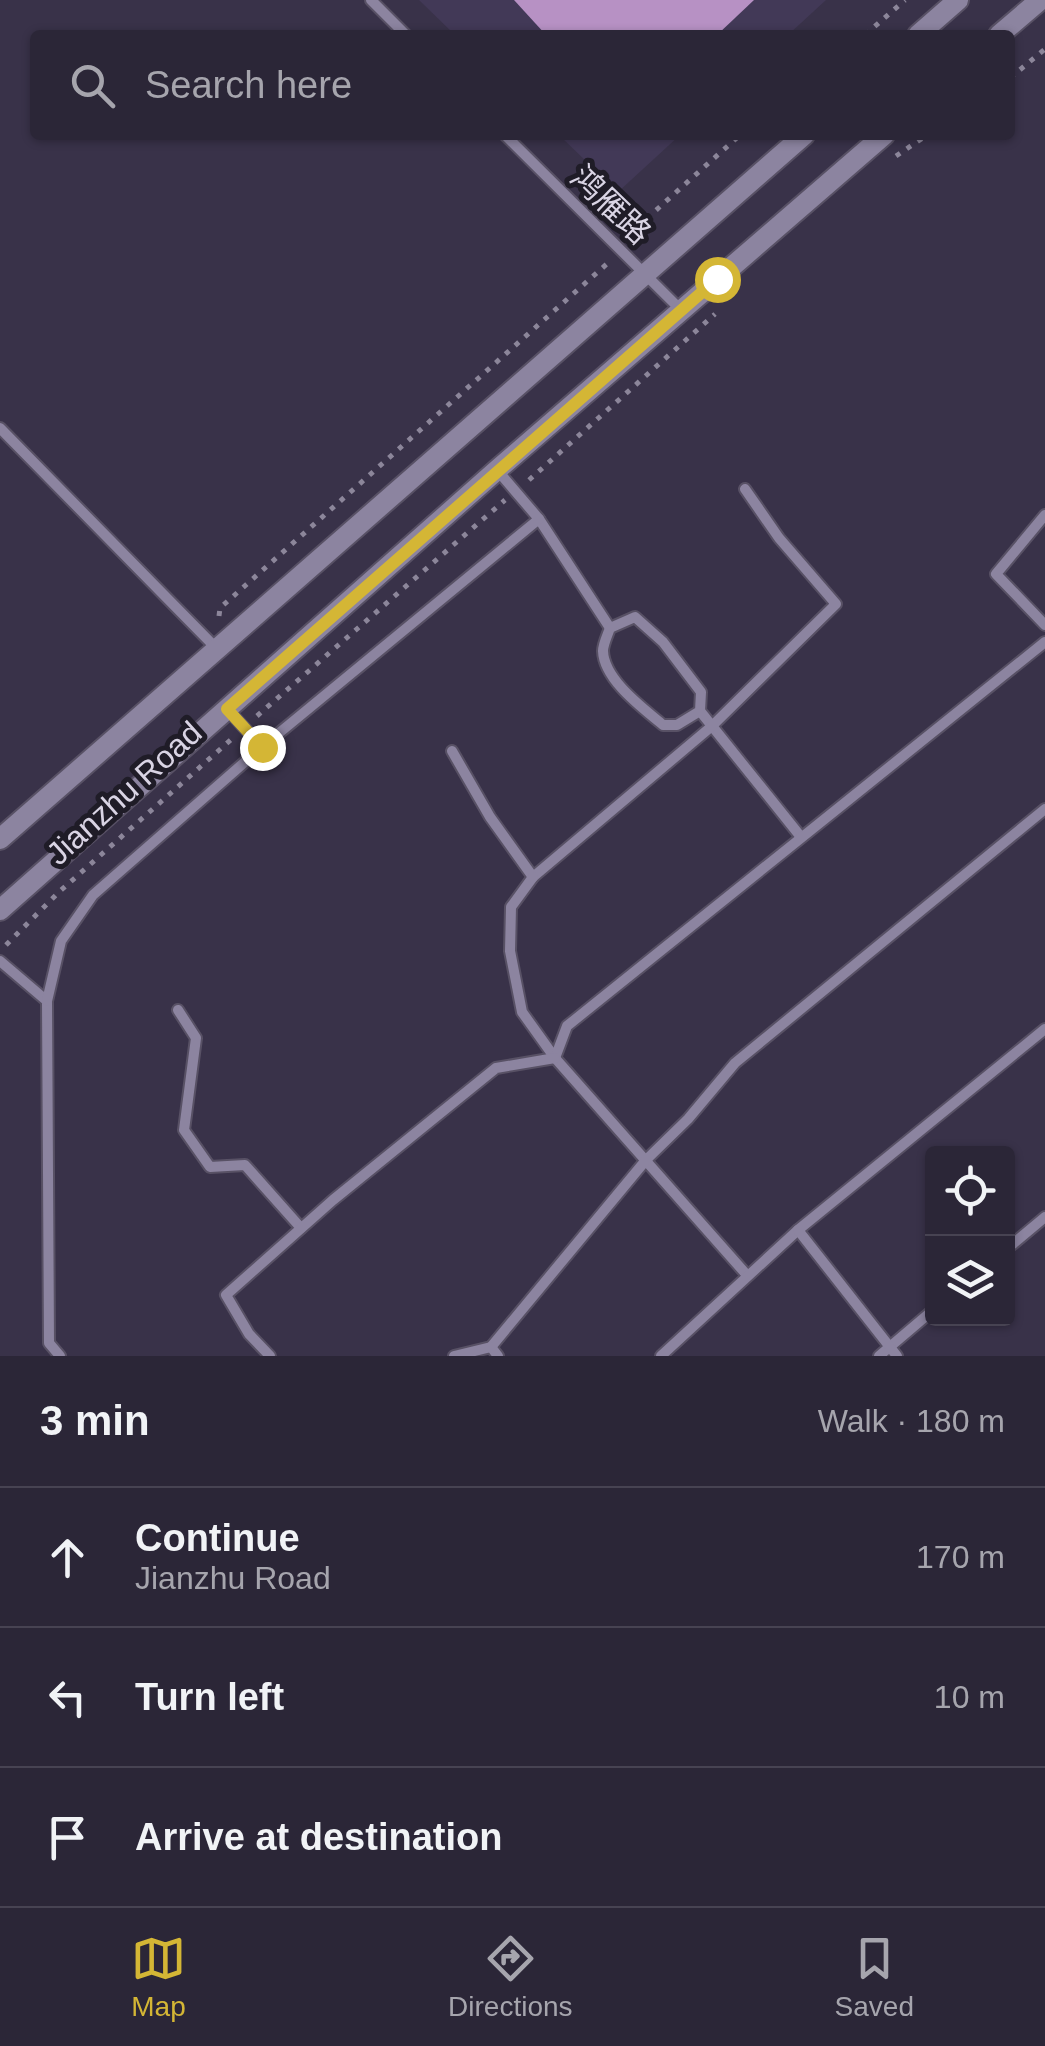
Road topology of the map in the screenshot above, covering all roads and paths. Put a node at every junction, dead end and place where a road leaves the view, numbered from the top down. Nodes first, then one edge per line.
1 (371, 0) edge
2 (905, 0) edge
3 (958, 0) edge
4 (1040, 0) edge
5 (401, 30) edge
6 (871, 30) edge
7 (924, 30) edge
8 (1005, 30) edge
9 (1045, 49) edge
10 (1015, 74) edge
11 (510, 140) edge
12 (734, 140) edge
13 (798, 140) edge
14 (878, 140) edge
15 (920, 140) edge
16 (883, 165) dead end
17 (620, 250) junction
18 (644, 272) junction
19 (721, 309) dead end
20 (682, 311) junction
21 (0, 428) edge
22 (497, 470) junction
23 (745, 489) dead end
24 (516, 492) junction
25 (1045, 515) edge
26 (539, 519) junction
27 (1045, 625) edge
28 (610, 628) junction
29 (1045, 642) edge
30 (216, 648) junction
31 (227, 709) junction
32 (700, 711) junction
33 (254, 718) dead end
34 (712, 726) junction
35 (240, 730) dead end
36 (262, 747) junction
37 (452, 751) dead end
38 (1045, 809) edge
39 (802, 837) junction
40 (0, 839) edge
41 (533, 876) junction
42 (0, 910) edge
43 (0, 951) edge
44 (0, 961) edge
45 (47, 1001) junction
46 (178, 1010) dead end
47 (1045, 1029) edge
48 (554, 1058) junction
49 (646, 1160) junction
50 (1045, 1217) edge
51 (301, 1228) junction
52 (798, 1230) junction
53 (1015, 1242) edge
54 (746, 1274) junction
55 (925, 1317) edge
56 (494, 1351) edge
57 (60, 1356) edge
58 (270, 1356) edge
59 (454, 1356) edge
60 (662, 1356) edge
61 (879, 1356) edge
62 (897, 1356) edge

1 - 5 street
2 - 6 path
3 - 7 main road
4 - 8 main road
9 - 10 path
11 - 17 street, 鸿雁路
12 - 17 path
13 - 18 main road, Jianzhu Road
14 - 20 main road, Jianzhu Road
15 - 16 path
17 - 18 street, 鸿雁路
17 - 30 path
18 - 20 street, 鸿雁路
18 - 30 main road, Jianzhu Road
19 - 24 path
20 - 22 main road, Jianzhu Road
21 - 30 street
22 - 24 street
22 - 31 main road, Jianzhu Road
23 - 34 street
24 - 26 street
24 - 33 path
25 - 27 street
26 - 28 street
26 - 36 street
28 - 32 street
28 - 32 street
29 - 39 street
30 - 40 main road, Jianzhu Road
31 - 36 street
31 - 42 main road, Jianzhu Road
32 - 34 street
34 - 39 street
34 - 41 street
35 - 43 path, Jianzhu Road
36 - 45 street
37 - 41 street
38 - 49 street
39 - 48 street
41 - 48 street
44 - 45 street
45 - 57 street
46 - 51 street
47 - 52 street
48 - 49 street
48 - 51 street
49 - 54 street
49 - 56 street
50 - 53 street
51 - 58 street
52 - 54 street
52 - 62 street
54 - 60 street
55 - 61 street
56 - 59 street

